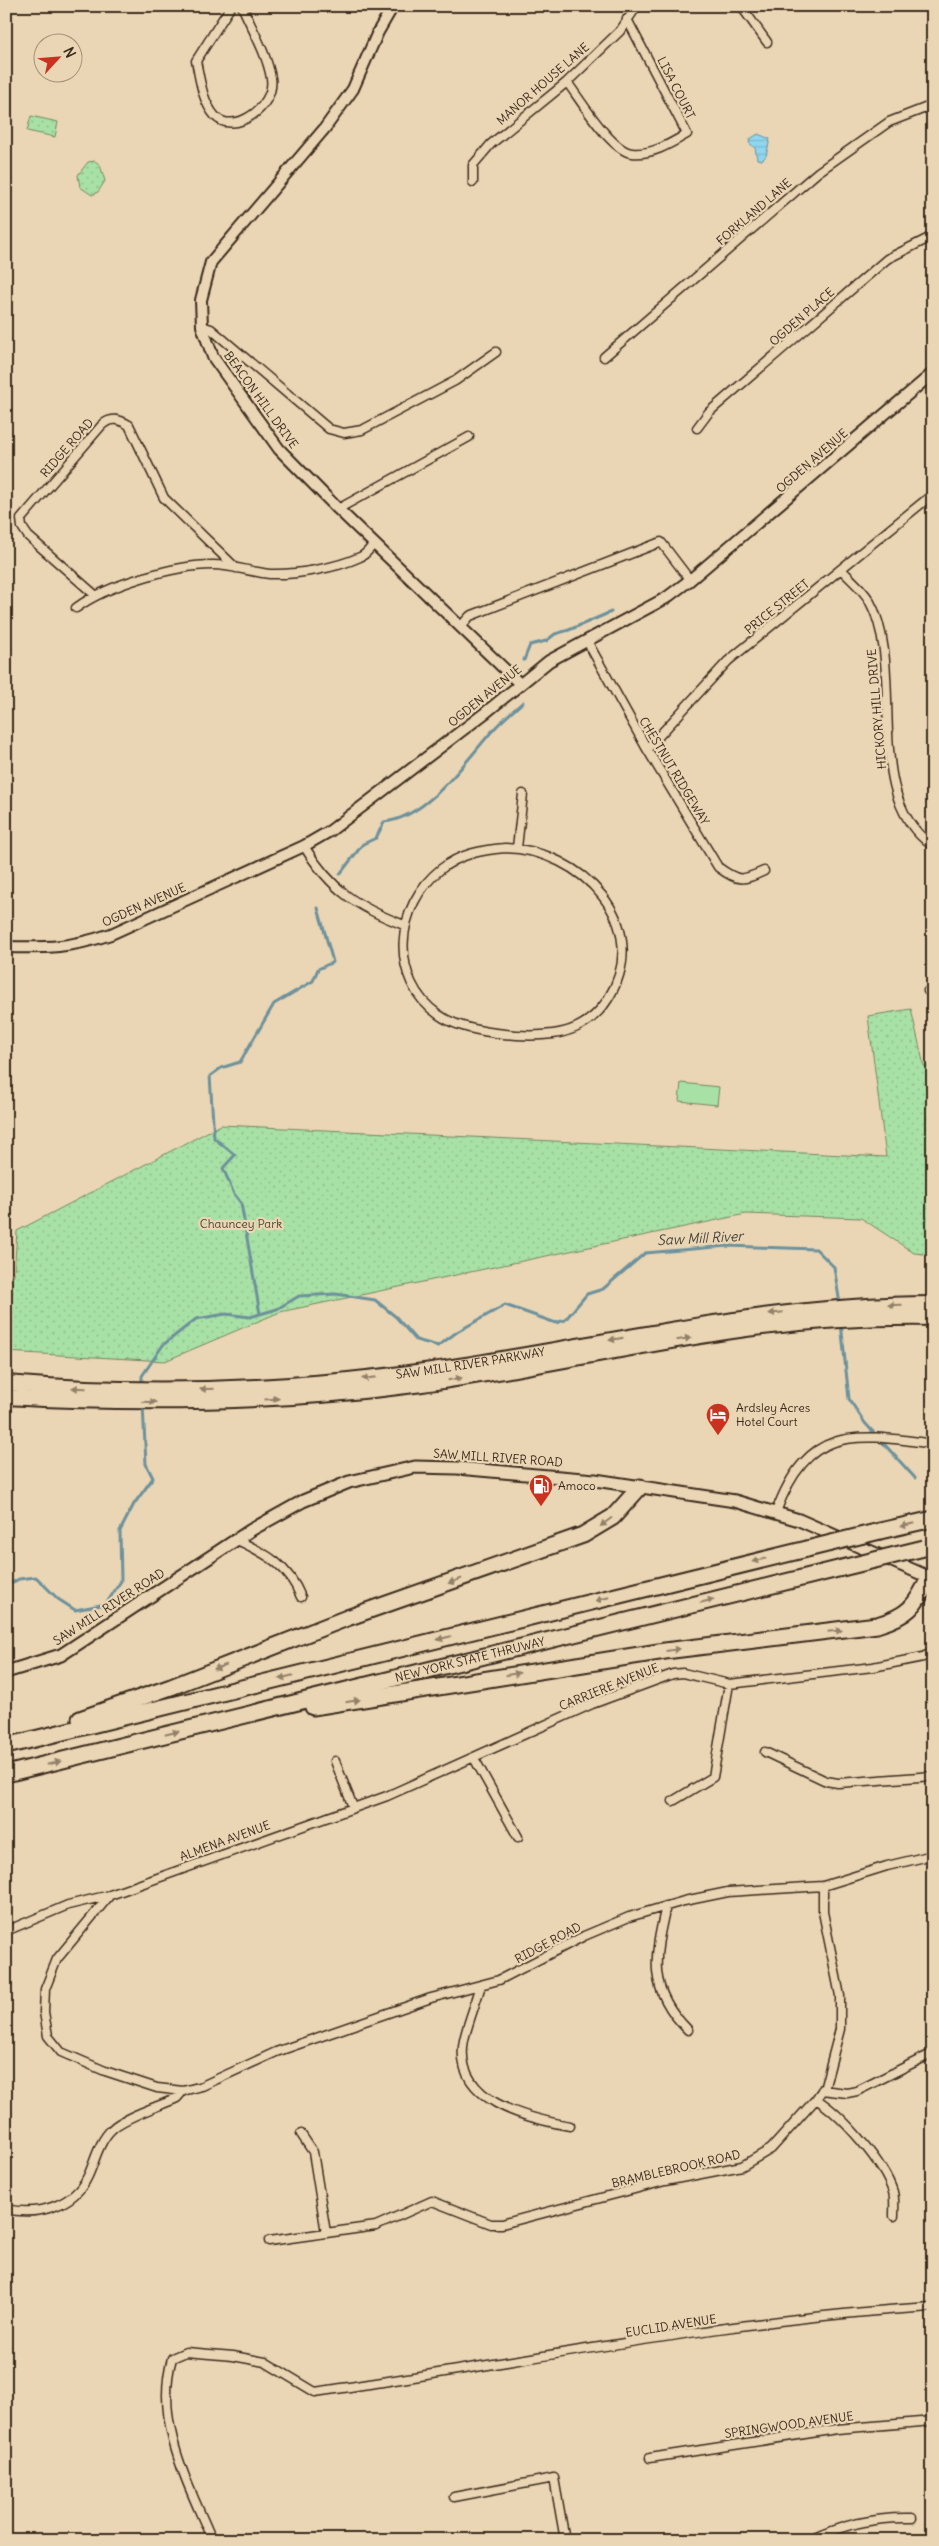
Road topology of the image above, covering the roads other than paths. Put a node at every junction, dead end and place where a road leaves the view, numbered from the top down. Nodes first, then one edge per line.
1 (231, 6) edge
2 (242, 6) edge
3 (393, 6) edge
4 (637, 6) edge
5 (741, 6) edge
6 (627, 19) junction
7 (767, 42) dead end
8 (567, 82) junction
9 (933, 105) edge
10 (473, 182) dead end
11 (933, 236) edge
12 (202, 326) junction
13 (496, 352) dead end
14 (604, 357) dead end
15 (933, 373) edge
16 (697, 428) dead end
17 (469, 437) dead end
18 (933, 494) edge
19 (338, 509) junction
20 (374, 544) junction
21 (236, 568) junction
22 (841, 569) junction
23 (690, 580) junction
24 (95, 595) junction
25 (76, 608) dead end
26 (460, 626) junction
27 (587, 642) junction
28 (520, 684) junction
29 (647, 749) junction
30 (523, 794) dead end
31 (304, 846) junction
32 (933, 846) edge
33 (516, 848) junction
34 (764, 871) dead end
35 (404, 925) junction
36 (6, 947) edge
37 (933, 1304) edge
38 (858, 1312) junction
39 (933, 1318) edge
40 (6, 1383) edge
41 (128, 1395) junction
42 (6, 1396) edge
43 (933, 1444) edge
44 (640, 1487) junction
45 (776, 1512) junction
46 (933, 1519) edge
47 (237, 1540) junction
48 (928, 1547) edge
49 (931, 1579) edge
50 (301, 1597) dead end
51 (932, 1653) edge
52 (6, 1672) edge
53 (729, 1684) junction
54 (235, 1718) junction
55 (6, 1745) edge
56 (765, 1752) dead end
57 (474, 1758) junction
58 (335, 1760) dead end
59 (450, 1769) joint
60 (6, 1774) edge
61 (933, 1776) edge
62 (673, 1801) dead end
63 (352, 1807) junction
64 (518, 1837) dead end
65 (933, 1855) edge
66 (823, 1886) junction
67 (110, 1895) junction
68 (666, 1906) junction
69 (6, 1932) edge
70 (481, 1985) junction
71 (688, 2030) dead end
72 (933, 2053) edge
73 (822, 2090) junction
74 (183, 2091) junction
75 (816, 2100) junction
76 (570, 2126) dead end
77 (301, 2134) dead end
78 (6, 2209) edge
79 (894, 2216) dead end
80 (326, 2233) junction
81 (269, 2241) dead end
82 (933, 2307) edge
83 (933, 2421) edge
84 (650, 2458) dead end
85 (454, 2497) dead end
86 (912, 2518) dead end
87 (212, 2540) edge
88 (565, 2540) edge
89 (810, 2540) edge

1 - 2 street
3 - 12 street, BEACON HILL DRIVE
4 - 6 street, MANOR HOUSE LANE
5 - 7 street
6 - 8 street, MANOR HOUSE LANE
6 - 8 street, LISA COURT
8 - 10 street, MANOR HOUSE LANE
9 - 14 street, FORKLAND LANE
11 - 16 street, OGDEN PLACE
12 - 13 street
12 - 19 street, BEACON HILL DRIVE
15 - 23 street, OGDEN AVENUE
17 - 19 street
18 - 22 street, PRICE STREET
19 - 20 street, BEACON HILL DRIVE
20 - 21 street
20 - 26 street, BEACON HILL DRIVE
21 - 24 street
21 - 24 street, RIDGE ROAD
22 - 29 street, PRICE STREET
22 - 32 street, HICKORY HILL DRIVE
23 - 26 street
23 - 27 street, OGDEN AVENUE
24 - 25 street
26 - 28 street, BEACON HILL DRIVE
27 - 28 street, OGDEN AVENUE
27 - 29 street, CHESTNUT RIDGEWAY
28 - 31 street, OGDEN AVENUE
29 - 34 street, CHESTNUT RIDGEWAY
30 - 33 street
31 - 35 street
31 - 36 street, OGDEN AVENUE
33 - 35 street
33 - 35 street
37 -> 38 highway, SAW MILL RIVER PARKWAY
38 - 39 highway, SAW MILL RIVER PARKWAY
38 - 41 highway, SAW MILL RIVER PARKWAY
41 -> 40 highway, SAW MILL RIVER PARKWAY
41 - 42 highway, SAW MILL RIVER PARKWAY
43 - 45 street
44 - 45 main road, SAW MILL RIVER ROAD
44 - 47 main road, SAW MILL RIVER ROAD
44 -> 55 highway
45 - 49 main road, SAW MILL RIVER ROAD
46 -> 55 highway, bridge
47 - 50 street
47 - 52 main road, SAW MILL RIVER ROAD
54 -> 48 highway, NEW YORK STATE THRUWAY, bridge
54 -> 49 highway
51 - 53 street, CARRIERE AVENUE
53 - 57 street, CARRIERE AVENUE
53 - 62 street
60 -> 54 highway, NEW YORK STATE THRUWAY
56 - 61 street
57 - 59 street, CARRIERE AVENUE
57 - 64 street
58 - 63 street
59 - 63 street, ALMENA AVENUE
63 - 67 street, ALMENA AVENUE
65 - 66 street, RIDGE ROAD
66 - 68 street, RIDGE ROAD
66 - 73 street, BRAMBLEBROOK ROAD
67 - 69 street, ALMENA AVENUE
67 - 74 street
68 - 70 street, RIDGE ROAD
68 - 71 street
70 - 74 street, RIDGE ROAD
70 - 76 street
72 - 73 street
73 - 75 street, BRAMBLEBROOK ROAD
74 - 78 street
75 - 79 street
75 - 80 street, BRAMBLEBROOK ROAD
77 - 80 street
80 - 81 street
82 - 87 street, EUCLID AVENUE
83 - 84 street, SPRINGWOOD AVENUE
85 - 88 street
86 - 89 street

